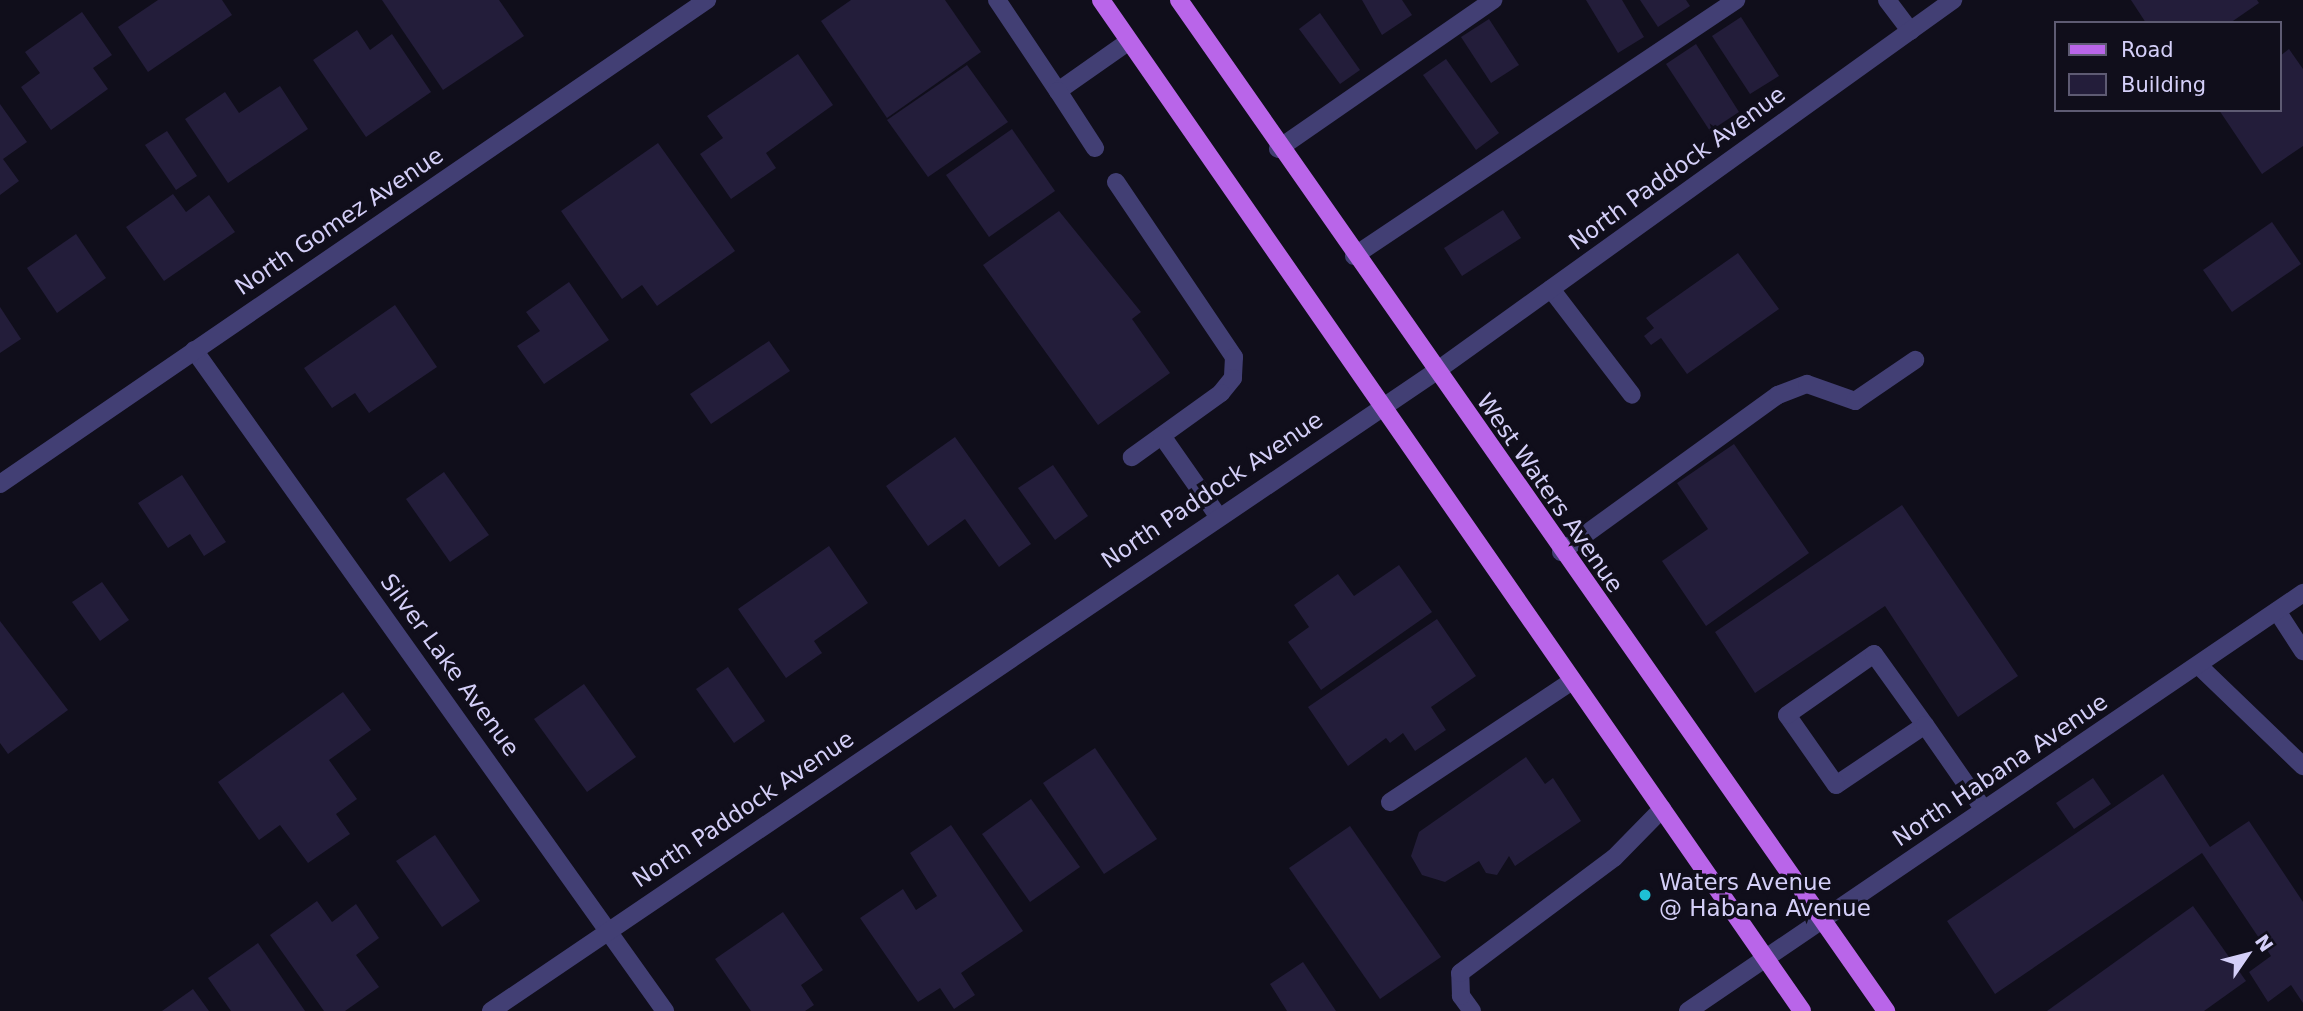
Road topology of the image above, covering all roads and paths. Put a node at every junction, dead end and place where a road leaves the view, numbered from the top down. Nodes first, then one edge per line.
1 (707, 0) edge
2 (997, 0) edge
3 (1101, 0) edge
4 (1180, 0) edge
5 (1493, 0) edge
6 (1736, 0) edge
7 (1887, 0) edge
8 (1953, 0) edge
9 (1910, 31) junction
10 (1128, 42) junction
11 (1058, 91) junction
12 (1096, 148) dead end
13 (1278, 149) junction
14 (1116, 181) dead end
15 (1354, 256) junction
16 (1551, 289) junction
17 (194, 350) junction
18 (1915, 360) dead end
19 (1434, 372) junction
20 (1632, 395) dead end
21 (1380, 405) junction
22 (1162, 436) junction
23 (1132, 457) dead end
24 (0, 484) edge
25 (1218, 516) junction
26 (1561, 552) junction
27 (2303, 593) edge
28 (2277, 611) junction
29 (2303, 650) edge
30 (2199, 665) junction
31 (1572, 681) junction
32 (1925, 725) junction
33 (2303, 766) edge
34 (1390, 802) dead end
35 (1662, 809) junction
36 (1984, 810) junction
37 (1822, 921) junction
38 (609, 930) junction
39 (1767, 960) junction
40 (1691, 1010) edge
41 (491, 1011) edge
42 (665, 1011) edge
43 (1472, 1011) edge
44 (1802, 1011) edge
45 (1886, 1011) edge

1 - 17 street, North Gomez Avenue
2 - 11 street
3 - 10 main road
4 - 13 main road, West Waters Avenue
5 - 13 street
6 - 15 street
7 - 9 street
8 - 9 street, North Paddock Avenue
9 - 16 street, North Paddock Avenue
10 - 11 street
10 - 21 main road
11 - 12 street
13 - 15 main road, West Waters Avenue
14 - 22 street
15 - 19 main road, West Waters Avenue
16 - 19 street, North Paddock Avenue
16 - 20 street
17 - 24 street, North Gomez Avenue
17 - 38 street, Silver Lake Avenue
18 - 26 street
19 - 21 street, North Paddock Avenue
19 - 26 main road, West Waters Avenue
21 - 25 street, North Paddock Avenue
21 - 31 main road
22 - 23 street
22 - 25 street
25 - 38 street, North Paddock Avenue
26 - 37 main road, West Waters Avenue
27 - 28 street, North Habana Avenue
28 - 29 street
28 - 30 street, North Habana Avenue
30 - 33 street
30 - 36 street, North Habana Avenue
31 - 34 street
31 - 35 main road
32 - 32 street
32 - 36 street
35 - 39 main road
35 - 43 street
36 - 37 street, North Habana Avenue
37 - 39 street, North Habana Avenue
37 - 45 main road, West Waters Avenue
38 - 41 street, North Paddock Avenue
38 - 42 street, Silver Lake Avenue
39 - 40 street, North Habana Avenue
39 - 44 main road

